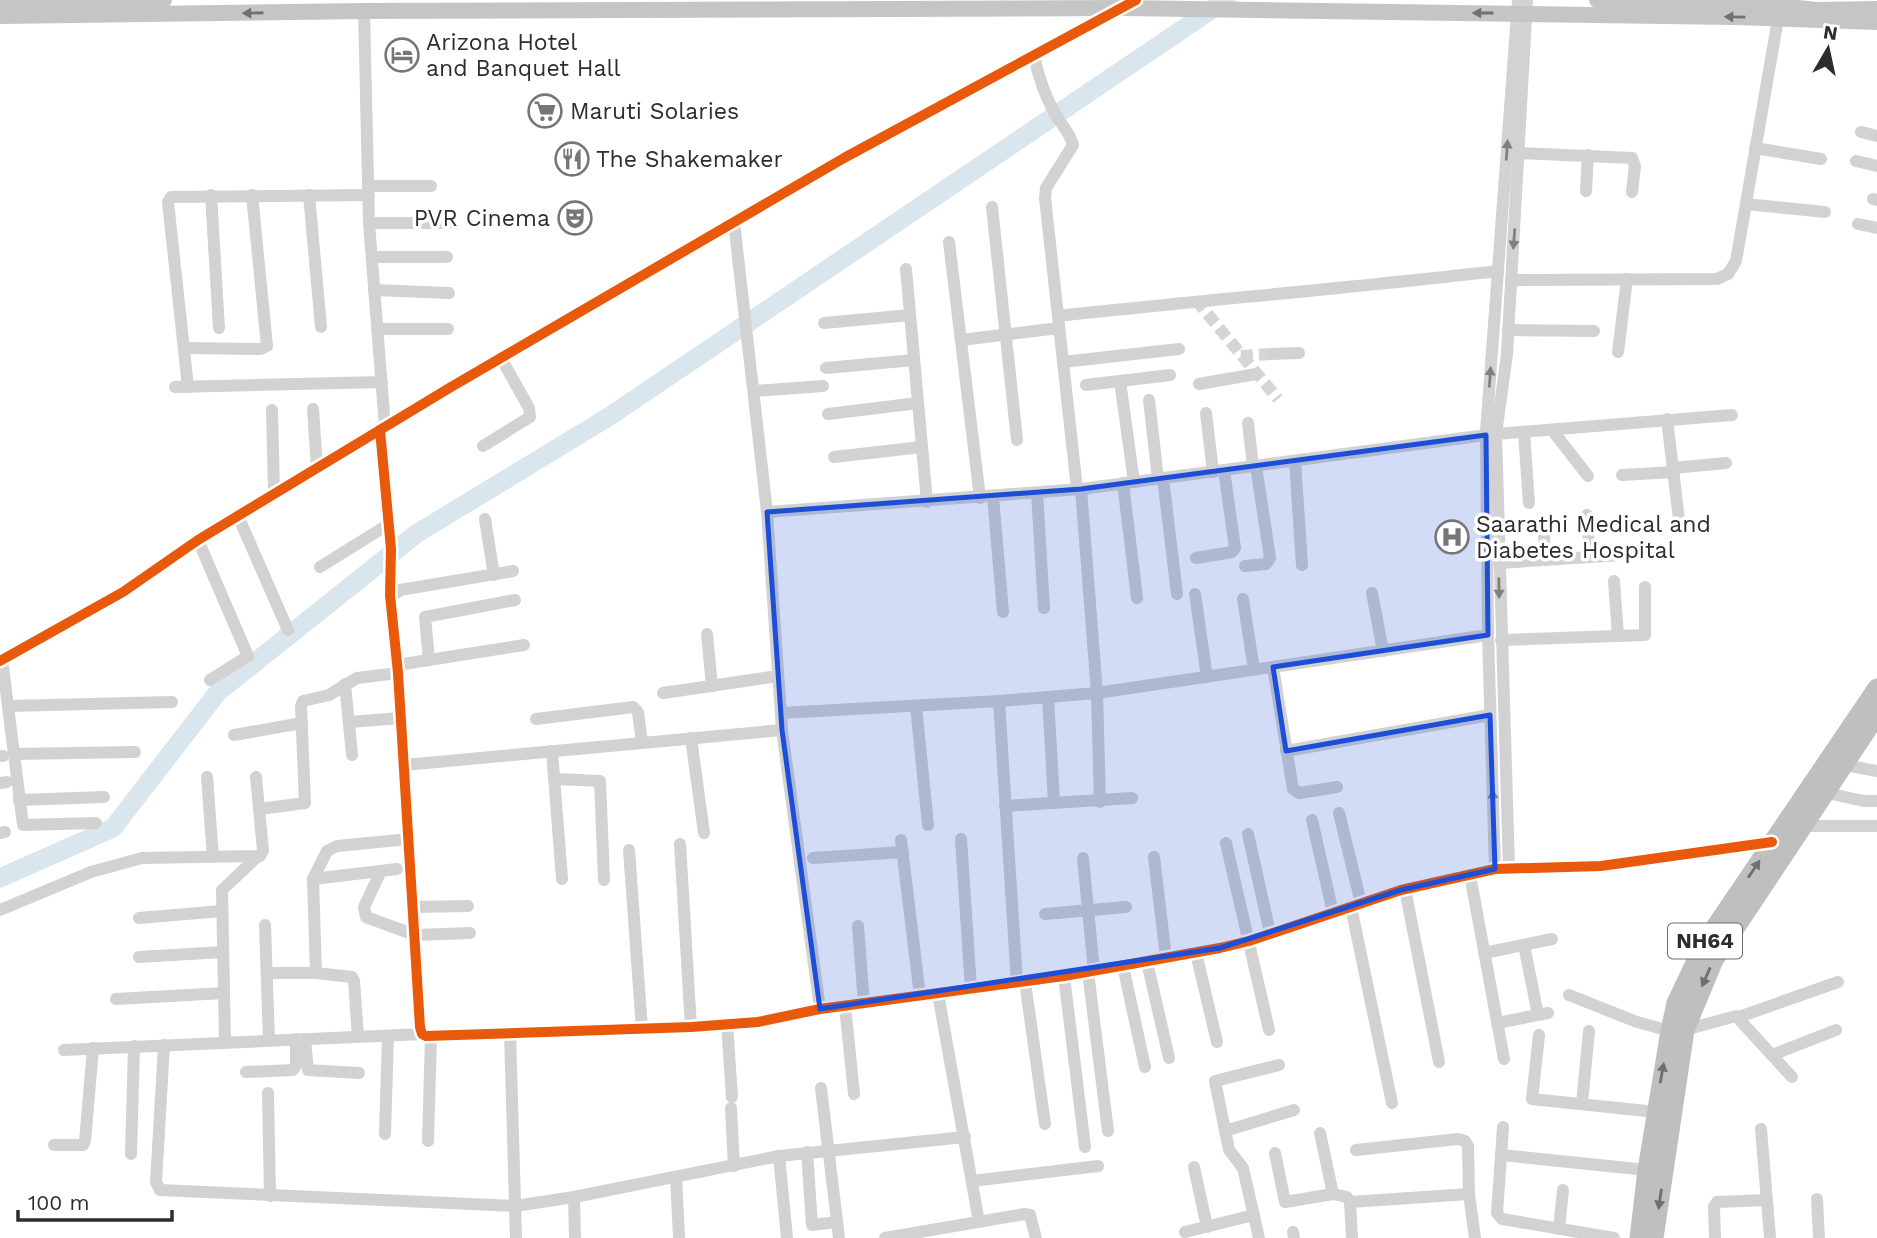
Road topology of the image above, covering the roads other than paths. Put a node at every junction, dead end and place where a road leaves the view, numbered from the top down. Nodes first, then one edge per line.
1 (163, 0) edge
2 (1597, 0) edge
3 (1669, 0) edge
4 (1739, 1) edge
5 (0, 4) edge
6 (1130, 4) edge
7 (554, 6) edge
8 (1522, 7) edge
9 (1877, 9) edge
10 (365, 11) junction
11 (0, 16) edge
12 (1778, 19) junction
13 (1877, 22) edge
14 (1034, 56) junction
15 (1861, 132) dead end
16 (1877, 136) edge
17 (1755, 148) junction
18 (1520, 153) junction
19 (1588, 155) junction
20 (1821, 159) dead end
21 (1856, 161) dead end
22 (1877, 166) edge
23 (431, 186) dead end
24 (369, 191) junction
25 (1587, 191) dead end
26 (1633, 192) dead end
27 (211, 195) junction
28 (252, 195) junction
29 (309, 195) junction
30 (1745, 204) junction
31 (992, 207) dead end
32 (1825, 212) dead end
33 (734, 222) junction
34 (369, 223) junction
35 (449, 223) dead end
36 (1858, 224) dead end
37 (1877, 228) edge
38 (949, 242) dead end
39 (372, 257) junction
40 (447, 257) dead end
41 (906, 269) dead end
42 (1498, 271) junction
43 (1627, 279) junction
44 (1511, 280) junction
45 (374, 290) junction
46 (449, 293) dead end
47 (910, 316) junction
48 (1059, 322) junction
49 (824, 323) dead end
50 (321, 327) dead end
51 (219, 328) dead end
52 (377, 329) junction
53 (448, 329) dead end
54 (1508, 330) junction
55 (1594, 331) dead end
56 (1006, 334) junction
57 (961, 340) junction
58 (185, 348) junction
59 (1179, 349) dead end
60 (1618, 352) dead end
61 (1298, 353) dead end
62 (1272, 354) tunnel mouth
63 (501, 358) junction
64 (914, 360) junction
65 (1063, 362) junction
66 (826, 368) dead end
67 (1256, 374) dead end
68 (1170, 375) dead end
69 (1119, 381) junction
70 (382, 382) junction
71 (1199, 384) dead end
72 (1086, 385) dead end
73 (823, 386) dead end
74 (754, 391) junction
75 (1149, 400) dead end
76 (918, 403) junction
77 (313, 409) dead end
78 (272, 410) dead end
79 (1206, 413) dead end
80 (828, 414) dead end
81 (1732, 415) dead end
82 (1667, 419) junction
83 (1248, 423) dead end
84 (383, 429) junction
85 (1552, 430) junction
86 (1524, 433) junction
87 (1491, 435) junction
88 (1017, 440) dead end
89 (483, 446) dead end
90 (922, 447) junction
91 (834, 457) dead end
92 (1295, 461) junction
93 (1726, 463) dead end
94 (1254, 466) junction
95 (317, 468) junction
96 (1673, 470) junction
97 (1218, 471) junction
98 (1622, 475) dead end
99 (1588, 476) dead end
100 (1161, 478) junction
101 (1129, 483) junction
102 (1079, 489) junction
103 (1037, 493) junction
104 (274, 494) junction
105 (986, 497) junction
106 (927, 502) junction
107 (1529, 503) dead end
108 (767, 512) junction
109 (1587, 515) dead end
110 (238, 516) junction
111 (485, 519) dead end
112 (1679, 520) dead end
113 (389, 524) junction
114 (1543, 525) dead end
115 (198, 540) junction
116 (1621, 555) dead end
117 (1590, 557) junction
118 (1196, 558) dead end
119 (1546, 560) junction
120 (1499, 563) junction
121 (1302, 565) dead end
122 (1245, 566) dead end
123 (320, 567) dead end
124 (513, 571) dead end
125 (494, 575) junction
126 (1614, 582) dead end
127 (1645, 587) dead end
128 (1372, 593) dead end
129 (1177, 594) dead end
130 (1195, 594) dead end
131 (390, 597) junction
132 (1137, 598) dead end
133 (1243, 599) dead end
134 (515, 600) dead end
135 (1044, 608) dead end
136 (1003, 612) dead end
137 (288, 630) dead end
138 (707, 634) dead end
139 (1618, 636) junction
140 (1494, 638) junction
141 (524, 645) dead end
142 (1382, 651) junction
143 (1, 660) edge
144 (429, 660) junction
145 (1273, 667) junction
146 (398, 669) junction
147 (1254, 670) junction
148 (778, 676) junction
149 (1207, 677) junction
150 (210, 680) dead end
151 (345, 684) junction
152 (712, 685) junction
153 (1877, 688) edge
154 (663, 693) dead end
155 (1097, 693) junction
156 (1048, 697) junction
157 (999, 701) junction
158 (172, 702) dead end
159 (916, 705) junction
160 (8, 706) junction
161 (780, 713) junction
162 (1490, 715) junction
163 (1877, 715) edge
164 (401, 718) junction
165 (536, 719) dead end
166 (349, 722) junction
167 (302, 723) junction
168 (782, 730) junction
169 (234, 735) dead end
170 (691, 738) junction
171 (642, 743) junction
172 (552, 751) junction
173 (1286, 751) junction
174 (135, 752) dead end
175 (5, 755) edge
176 (352, 755) dead end
177 (404, 765) junction
178 (1845, 765) junction
179 (1877, 771) edge
180 (207, 777) dead end
181 (256, 777) dead end
182 (555, 779) junction
183 (1337, 787) dead end
184 (1827, 793) junction
185 (104, 797) dead end
186 (1132, 798) dead end
187 (19, 800) junction
188 (1877, 801) edge
189 (1054, 802) junction
190 (1100, 802) junction
191 (1005, 806) junction
192 (260, 809) junction
193 (1339, 813) dead end
194 (1312, 820) dead end
195 (96, 823) dead end
196 (928, 825) dead end
197 (1803, 826) junction
198 (1877, 826) edge
199 (704, 833) dead end
200 (1248, 834) dead end
201 (409, 839) junction
202 (961, 839) dead end
203 (1772, 842) junction
204 (1226, 843) dead end
205 (680, 844) dead end
206 (629, 850) dead end
207 (213, 857) junction
208 (1154, 857) dead end
209 (256, 858) junction
210 (813, 858) dead end
211 (1083, 858) dead end
212 (1502, 868) junction
213 (397, 869) dead end
214 (381, 871) junction
215 (1470, 875) junction
216 (313, 879) junction
217 (562, 879) dead end
218 (604, 880) dead end
219 (1405, 889) junction
220 (1356, 905) junction
221 (413, 906) junction
222 (468, 906) dead end
223 (1126, 907) dead end
224 (0, 910) edge
225 (222, 911) junction
226 (1087, 911) junction
227 (1334, 912) junction
228 (1045, 914) dead end
229 (139, 918) dead end
230 (265, 925) dead end
231 (858, 926) dead end
232 (470, 933) dead end
233 (1270, 933) junction
234 (415, 935) junction
235 (1552, 939) dead end
236 (1249, 941) junction
237 (1524, 944) junction
238 (223, 953) junction
239 (1196, 953) junction
240 (1484, 953) junction
241 (139, 957) dead end
242 (1166, 958) junction
243 (1147, 962) junction
244 (1123, 966) junction
245 (1091, 972) junction
246 (267, 973) junction
247 (316, 973) junction
248 (1064, 976) junction
249 (1838, 982) dead end
250 (1021, 983) junction
251 (971, 989) junction
252 (224, 993) junction
253 (938, 994) junction
254 (920, 996) junction
255 (1569, 996) dead end
256 (116, 999) dead end
257 (864, 1004) junction
258 (845, 1006) junction
259 (820, 1009) junction
260 (1739, 1017) junction
261 (1497, 1023) junction
262 (727, 1024) junction
263 (691, 1027) junction
264 (642, 1029) junction
265 (1269, 1030) dead end
266 (1678, 1030) junction
267 (1836, 1030) dead end
268 (1589, 1031) dead end
269 (510, 1032) junction
270 (427, 1035) junction
271 (1539, 1035) dead end
272 (388, 1036) junction
273 (358, 1037) junction
274 (301, 1039) junction
275 (269, 1041) junction
276 (225, 1042) junction
277 (1217, 1042) dead end
278 (164, 1045) junction
279 (134, 1046) junction
280 (93, 1048) junction
281 (64, 1050) dead end
282 (1772, 1055) junction
283 (1169, 1058) dead end
284 (1504, 1059) dead end
285 (1439, 1062) dead end
286 (1279, 1065) dead end
287 (1145, 1066) dead end
288 (246, 1072) dead end
289 (359, 1073) dead end
290 (1792, 1077) dead end
291 (821, 1088) dead end
292 (268, 1093) dead end
293 (854, 1094) dead end
294 (1392, 1103) dead end
295 (1582, 1104) junction
296 (1294, 1110) dead end
297 (1656, 1112) junction
298 (1045, 1124) dead end
299 (1503, 1126) dead end
300 (1761, 1129) dead end
301 (1108, 1131) dead end
302 (1225, 1131) junction
303 (1320, 1133) dead end
304 (385, 1134) dead end
305 (965, 1137) junction
306 (428, 1141) dead end
307 (54, 1145) dead end
308 (1084, 1147) dead end
309 (829, 1149) junction
310 (1356, 1150) dead end
311 (807, 1152) junction
312 (1275, 1153) dead end
313 (131, 1154) dead end
314 (1501, 1155) junction
315 (779, 1156) junction
316 (734, 1166) junction
317 (1098, 1166) dead end
318 (1194, 1167) dead end
319 (1647, 1170) junction
320 (676, 1177) junction
321 (972, 1181) junction
322 (1563, 1190) dead end
323 (1333, 1194) junction
324 (1469, 1194) junction
325 (270, 1196) junction
326 (573, 1197) junction
327 (1817, 1199) dead end
328 (1767, 1200) junction
329 (1350, 1202) junction
330 (515, 1206) junction
331 (1254, 1215) junction
332 (837, 1222) junction
333 (979, 1222) junction
334 (1207, 1227) junction
335 (1559, 1229) junction
336 (1185, 1232) dead end
337 (952, 1233) edge
338 (925, 1235) edge
339 (516, 1238) edge
340 (575, 1238) edge
341 (680, 1238) edge
342 (787, 1238) edge
343 (839, 1238) edge
344 (885, 1238) edge
345 (1036, 1238) edge
346 (1259, 1238) edge
347 (1352, 1238) edge
348 (1475, 1238) edge
349 (1614, 1238) edge
350 (1639, 1238) edge
351 (1654, 1238) edge
352 (1715, 1238) edge
353 (1770, 1238) edge
354 (1819, 1238) edge

1 - 5 main road
2 - 3 main road
3 - 4 main road
4 - 9 main road
6 - 7 main road
8 -> 6 main road
6 - 14 street
7 - 10 main road
12 -> 8 main road
8 - 18 street
42 -> 8 street
10 -> 11 main road
10 - 24 street
12 - 13 main road
12 - 17 street
14 - 33 street
14 - 48 street
15 - 16 street
17 - 20 street
17 - 30 street
18 - 19 street
18 -> 44 street
19 - 25 street
19 - 26 street
21 - 22 street
23 - 24 street
24 - 29 street
24 - 34 street
27 - 28 street
27 - 51 street
27 - 58 street
28 - 29 street
28 - 58 street
29 - 50 street
30 - 32 street
30 - 43 street
31 - 56 street
33 - 63 street
33 - 74 street
34 - 35 street
34 - 39 street
36 - 37 street
38 - 57 street
39 - 40 street
39 - 45 street
41 - 47 street
42 - 48 street
87 -> 42 street
43 - 44 street
43 - 60 street
44 - 54 street
45 - 46 street
45 - 52 street
47 - 49 street
47 - 64 street
48 - 56 street
48 - 65 street
52 - 53 street
52 - 70 street
54 - 55 street
54 - 87 street
56 - 57 street
56 - 88 street
57 - 105 street
58 - 70 street
59 - 65 street
61 - 62 street
63 - 84 street
63 - 89 street
64 - 66 street
64 - 76 street
65 - 102 street
67 - 71 street
68 - 69 street
69 - 72 street
69 - 101 street
70 - 84 street
73 - 74 street
74 - 108 street
75 - 100 street
76 - 80 street
76 - 90 street
77 - 95 street
78 - 104 street
79 - 97 street
81 - 82 street
82 - 85 street
82 - 96 street
83 - 94 street
84 - 95 street
84 - 113 street
85 - 86 street
85 - 99 street
86 - 87 street
86 - 107 street
87 - 92 street
87 - 120 street
87 - 140 street
90 - 91 street
90 - 106 street
92 - 94 street
92 - 121 street
93 - 96 street
94 - 97 street
94 - 122 street
95 - 104 street
96 - 98 street
96 - 112 street
97 - 100 street
97 - 118 street
100 - 101 street
100 - 129 street
101 - 102 street
101 - 132 street
102 - 103 street
102 - 155 street
103 - 105 street
103 - 135 street
104 - 110 street
105 - 106 street
105 - 136 street
106 - 108 street
108 - 148 street
109 - 117 street
110 - 115 street
110 - 137 street
111 - 125 street
113 - 123 street
113 - 131 street
114 - 119 street
115 - 143 street
115 - 150 street
116 - 117 street
117 - 119 street
119 - 120 street
120 -> 140 street
124 - 125 street
125 - 131 street
126 - 139 street
127 - 139 street
128 - 142 street
130 - 149 street
131 - 146 street
133 - 147 street
134 - 144 street
138 - 152 street
139 - 140 street
140 - 142 street
140 - 162 street
140 - 212 street
141 - 144 street
142 - 145 street
143 - 160 street
144 - 146 street
145 - 147 street
145 - 173 street
146 - 151 street
146 - 164 street
147 - 149 street
148 - 152 street
148 - 161 street
149 - 155 street
151 - 166 street
151 - 167 street
152 - 154 street
153 - 203 highway, NH64
155 - 156 street
155 - 190 street
156 - 157 street
156 - 189 street
157 - 159 street
157 - 191 street
158 - 160 street
159 - 161 street
159 - 196 street
160 - 175 street
161 - 168 street
162 - 173 street
212 -> 162 street
163 - 178 highway, NH64
164 - 166 street
164 - 177 street
165 - 171 street
166 - 176 street
167 - 169 street
167 - 192 street
168 - 170 street
168 - 259 street
170 - 171 street
170 - 199 street
171 - 172 street
172 - 177 street
172 - 182 street
173 - 183 street
174 - 175 street
175 - 187 street
177 - 201 street
178 - 179 street
178 - 184 highway, NH64
180 - 207 street
181 - 192 street
182 - 217 street
182 - 218 street
184 - 188 street
184 - 197 highway, NH64
185 - 187 street
186 - 190 street
187 - 195 street
189 - 190 street
189 - 191 street
191 - 250 street
192 - 209 street
193 - 220 street
194 - 227 street
197 - 198 street
197 -> 266 highway, NH64
200 - 233 street
201 - 216 street
201 - 221 street
202 - 251 street
203 - 212 street
266 -> 203 highway, NH64
204 - 236 street
205 - 263 street
206 - 264 street
207 - 209 street
207 - 224 street
208 - 242 street
209 - 225 street
210 - 254 street
211 - 226 street
212 - 215 street
213 - 214 street
214 - 216 street
214 - 234 street
215 - 219 street
215 - 240 street
216 - 247 street
219 - 220 street
219 - 285 street
220 - 227 street
220 - 294 street
221 - 222 street
221 - 234 street
223 - 226 street
225 - 229 street
225 - 238 street
226 - 228 street
226 - 245 street
227 - 233 street
230 - 246 street
231 - 257 street
232 - 234 street
233 - 236 street
234 - 270 street
235 - 237 street
236 - 239 street
236 - 265 street
237 - 240 street
237 - 261 street
238 - 241 street
238 - 252 street
239 - 242 street
239 - 277 street
240 - 261 street
242 - 243 street
243 - 244 street
243 - 283 street
244 - 245 street
244 - 287 street
245 - 248 street
245 - 301 street
246 - 247 street
246 - 275 street
247 - 273 street
248 - 250 street
248 - 308 street
249 - 260 street
250 - 251 street
250 - 298 street
251 - 253 street
252 - 256 street
252 - 276 street
253 - 254 street
253 - 305 street
254 - 257 street
255 - 266 street
257 - 258 street
258 - 259 street
258 - 293 street
259 - 262 street
260 - 266 street
260 - 282 street
261 - 284 street
262 - 263 street
262 - 316 street
263 - 264 street
264 - 269 street
297 -> 266 highway, NH64
266 -> 351 highway, NH64
267 - 282 street
268 - 295 street
269 - 270 street
269 - 330 street
270 - 272 street
270 - 306 street
271 - 295 street
272 - 273 street
272 - 304 street
273 - 274 street
274 - 275 street
274 - 288 street
274 - 289 street
275 - 276 street
276 - 278 street
278 - 279 street
278 - 325 street
279 - 280 street
279 - 313 street
280 - 281 street
280 - 307 street
282 - 290 street
286 - 302 street
291 - 309 street
292 - 325 street
295 - 297 street
296 - 302 street
297 - 319 highway, NH64
299 - 314 street
300 - 328 street
302 - 331 street
303 - 323 street
305 - 309 street
305 - 321 street
309 - 311 street
309 - 332 street
310 - 324 street
311 - 315 street
311 - 332 street
312 - 323 street
314 - 319 street
314 - 335 street
315 - 316 street
315 - 342 street
316 - 320 street
317 - 321 street
318 - 334 street
319 - 350 highway, NH64
320 - 326 street
320 - 341 street
321 - 333 street
322 - 335 street
323 - 329 street
324 - 329 street
324 - 348 street
325 - 330 street
326 - 330 street
326 - 340 street
327 - 354 street
328 - 352 street
328 - 353 street
329 - 347 street
330 - 339 street
331 - 334 street
331 - 346 street
332 - 343 street
333 - 337 street
333 - 345 street
334 - 336 street
335 - 349 street
337 - 338 street
338 - 344 street

